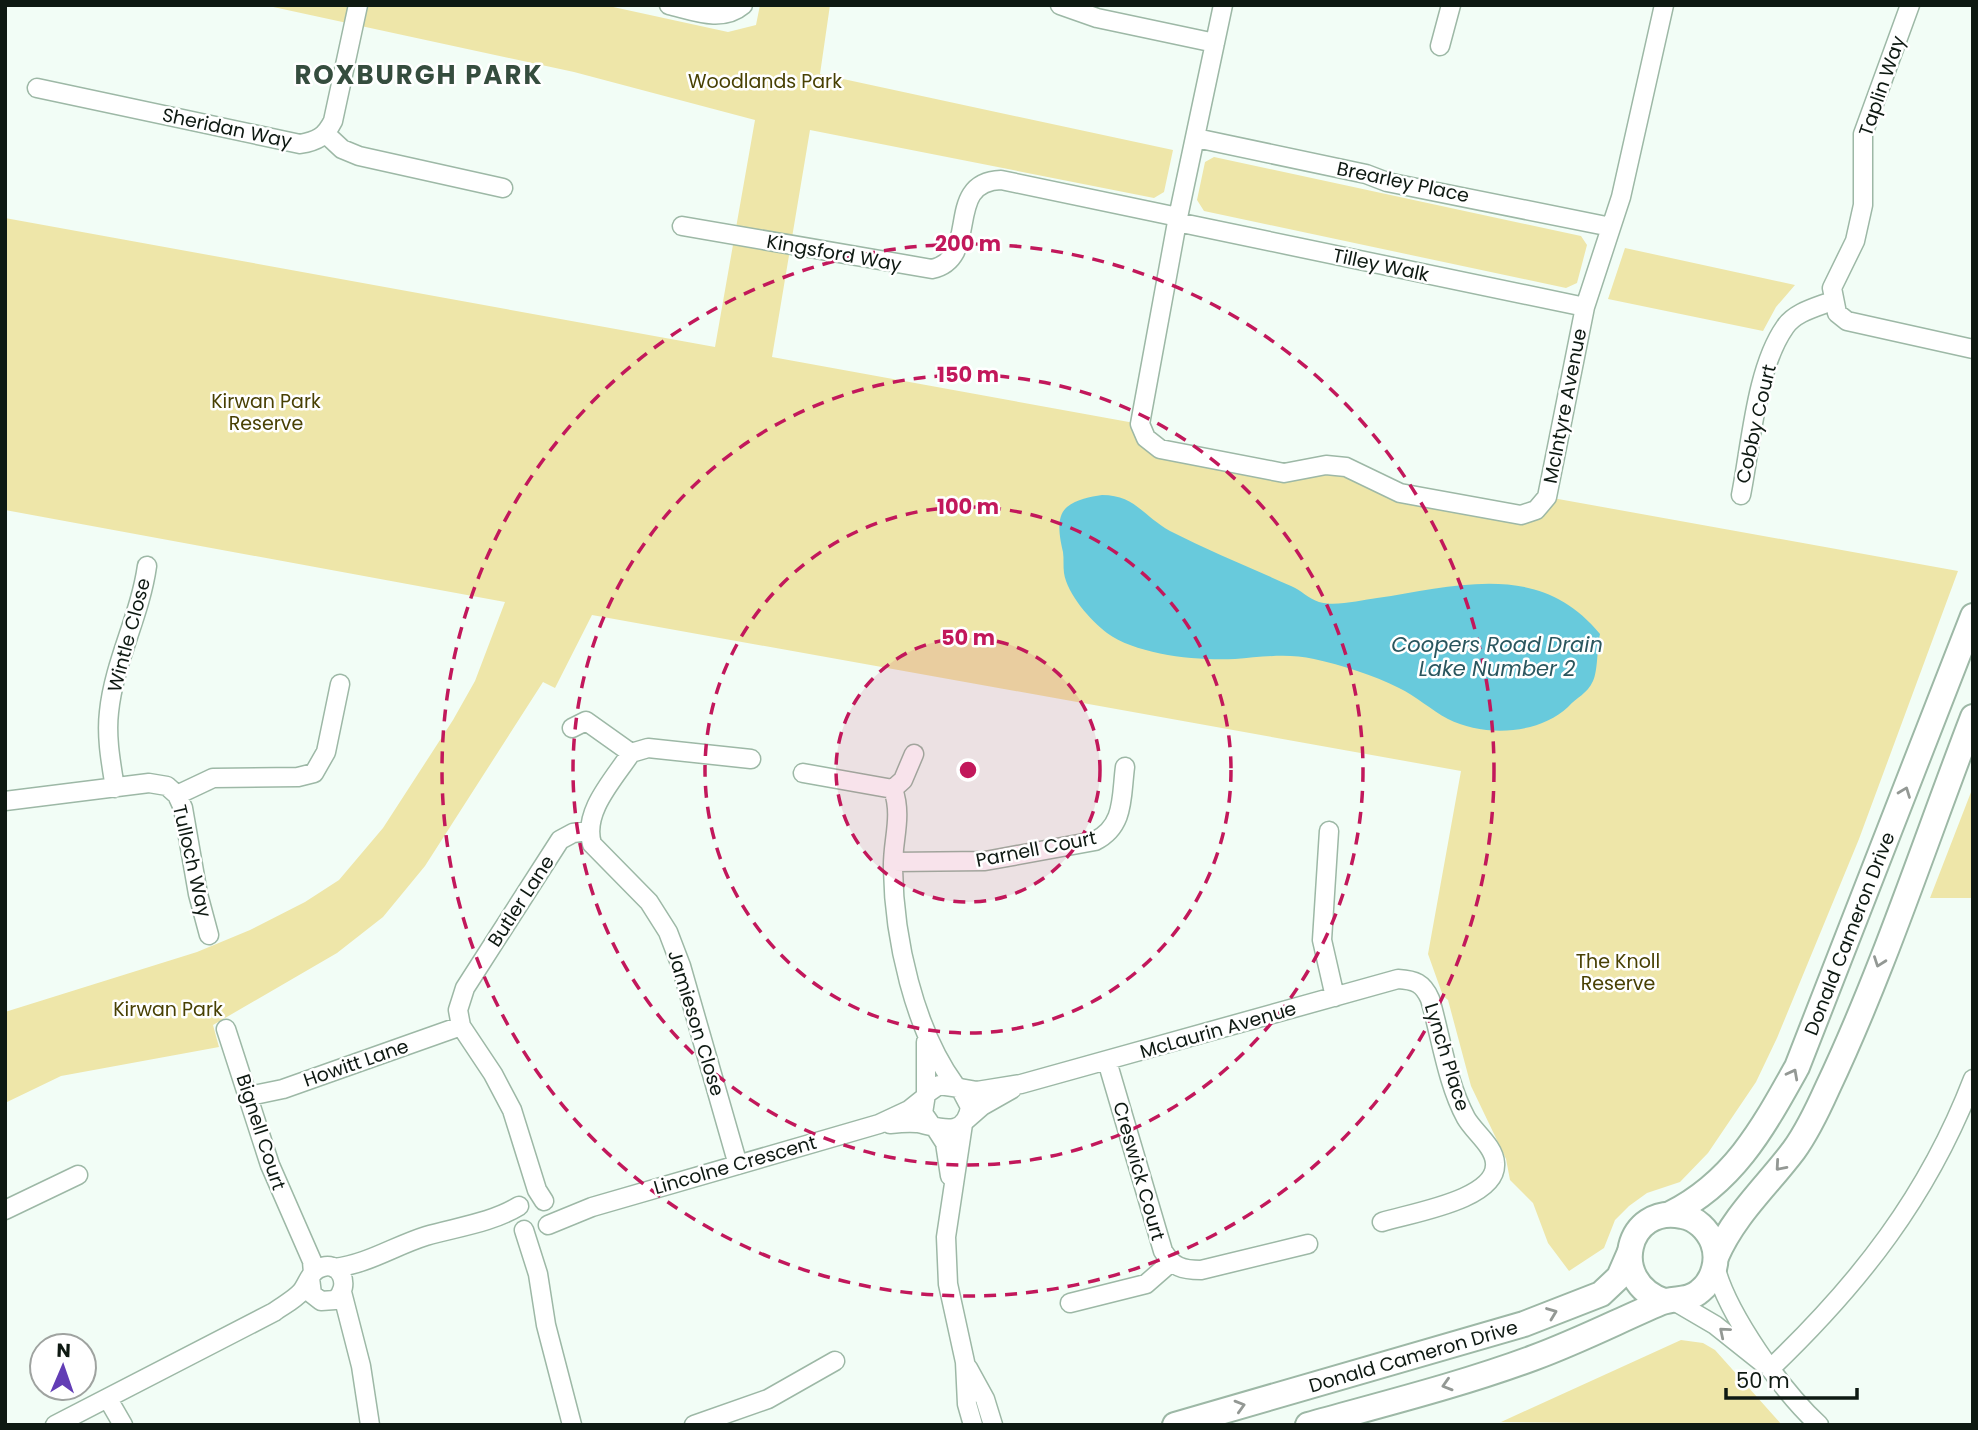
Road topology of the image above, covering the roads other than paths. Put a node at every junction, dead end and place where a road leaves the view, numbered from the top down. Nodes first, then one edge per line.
1 (359, 5) edge
2 (669, 5) edge
3 (743, 5) edge
4 (1060, 5) edge
5 (1223, 5) edge
6 (1451, 5) edge
7 (1664, 5) edge
8 (1910, 5) edge
9 (1215, 44) junction
10 (1440, 46) dead end
11 (37, 88) dead end
12 (327, 135) junction
13 (1196, 138) junction
14 (503, 188) dead end
15 (1177, 219) junction
16 (682, 226) dead end
17 (1611, 227) junction
18 (1832, 301) junction
19 (1585, 307) junction
20 (1973, 349) edge
21 (1741, 495) dead end
22 (147, 566) dead end
23 (1973, 616) edge
24 (340, 684) dead end
25 (1973, 717) edge
26 (572, 728) dead end
27 (631, 753) junction
28 (914, 754) dead end
29 (751, 760) dead end
30 (1125, 767) dead end
31 (803, 773) dead end
32 (115, 788) junction
33 (893, 789) junction
34 (177, 795) junction
35 (5, 802) edge
36 (588, 831) junction
37 (1329, 831) dead end
38 (893, 862) junction
39 (209, 935) dead end
40 (1415, 980) joint
41 (1335, 997) junction
42 (461, 1026) junction
43 (226, 1029) dead end
44 (925, 1032) junction
45 (1107, 1060) junction
46 (1973, 1079) edge
47 (1021, 1084) junction
48 (958, 1087) junction
49 (249, 1096) junction
50 (925, 1096) junction
51 (964, 1122) junction
52 (879, 1124) junction
53 (934, 1128) junction
54 (526, 1156) junction
55 (738, 1165) junction
56 (78, 1175) dead end
57 (952, 1194) junction
58 (545, 1202) junction
59 (520, 1204) junction
60 (592, 1207) junction
61 (5, 1210) edge
62 (1670, 1214) junction
63 (1382, 1222) dead end
64 (474, 1223) junction
65 (547, 1227) junction
66 (522, 1229) junction
67 (1308, 1244) dead end
68 (1629, 1254) junction
69 (379, 1258) junction
70 (1715, 1261) junction
71 (1170, 1263) junction
72 (322, 1271) junction
73 (538, 1273) junction
74 (343, 1291) junction
75 (323, 1301) junction
76 (1669, 1301) junction
77 (1070, 1303) dead end
78 (274, 1312) junction
79 (352, 1336) junction
80 (835, 1361) dead end
81 (965, 1362) junction
82 (1770, 1368) junction
83 (108, 1399) junction
84 (55, 1425) edge
85 (123, 1425) edge
86 (370, 1425) edge
87 (572, 1425) edge
88 (694, 1425) edge
89 (973, 1425) edge
90 (993, 1425) edge
91 (1175, 1425) edge
92 (1308, 1425) edge
93 (1819, 1425) edge

1 - 12 street
2 - 3 street
4 - 9 street
5 - 9 street, McIntyre Avenue
6 - 10 street
7 - 17 street, McIntyre Avenue
8 - 18 street, Taplin Way
9 - 13 street, McIntyre Avenue
11 - 12 street, Sheridan Way
12 - 14 street
13 - 15 street, McIntyre Avenue
13 - 17 street, Brearley Place
15 - 16 street, Kingsford Way
15 - 19 street, Tilley Walk
15 - 19 street, McIntyre Avenue
17 - 19 street, McIntyre Avenue
18 - 20 street
18 - 21 street, Cobby Court
22 - 32 street, Wintle Close
62 -> 23 street, Donald Cameron Drive
24 - 34 street
25 -> 70 street, Donald Cameron Drive
26 - 27 street
27 - 29 street
27 - 36 street
28 - 33 street
30 - 38 street, Parnell Court
31 - 33 street
32 - 34 street, Tulloch Way
32 - 35 street, Tulloch Way
33 - 38 street
34 - 39 street, Tulloch Way
36 - 42 street, Butler Lane
36 - 55 street, Jamieson Close
37 - 41 street
38 - 44 street
40 - 41 street, McLaurin Avenue
40 - 63 street, Lynch Place
41 - 45 street, McLaurin Avenue
42 - 49 street, Howitt Lane
42 - 54 street
43 - 49 street, Bignell Court
44 - 48 street
44 - 50 street
45 - 47 street, McLaurin Avenue
45 - 71 street, Creswick Court
46 - 82 street
47 - 48 street, McLaurin Avenue
47 - 51 street, McLaurin Avenue
48 - 50 street
48 - 51 street
49 - 72 street, Bignell Court
50 - 52 street, Lincolne Crescent
50 - 53 street
51 - 53 street
51 - 57 street
52 - 53 street, Lincolne Crescent
52 - 55 street, Lincolne Crescent
53 - 57 street
54 - 58 street
54 - 59 street
55 - 60 street, Lincolne Crescent
56 - 61 street
57 - 81 street
58 - 59 street
58 - 60 street, Lincolne Crescent
58 - 65 street
59 - 64 street
59 - 66 street
60 - 65 street, Lincolne Crescent
62 - 68 street
62 - 70 street
64 - 66 street
64 - 69 street
65 - 66 street
65 - 73 street
66 - 73 street
67 - 71 street, Creswick Court
68 - 76 street
91 -> 68 street, Donald Cameron Drive
69 - 72 street
69 - 74 street
70 - 76 street
70 - 82 street
71 - 77 street
72 - 74 street
72 - 75 street
72 - 78 street
73 - 87 street
74 - 75 street
74 - 79 street
75 - 78 street
75 - 79 street
82 -> 76 street
76 -> 92 street, Donald Cameron Drive
78 - 83 street
79 - 86 street
80 - 88 street
81 - 89 street
81 - 90 street
82 - 93 street
83 - 84 street
83 - 85 street

